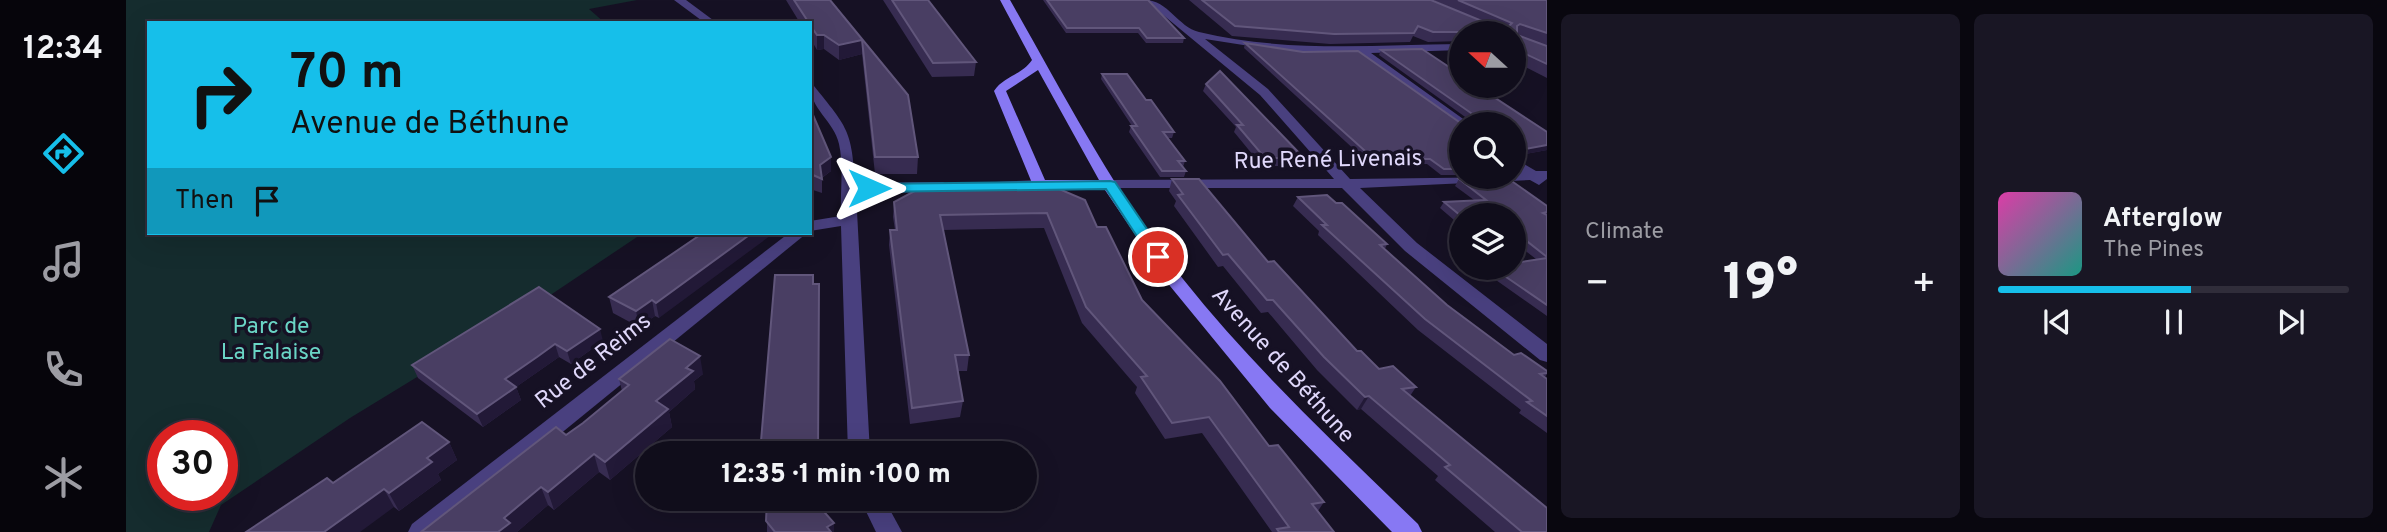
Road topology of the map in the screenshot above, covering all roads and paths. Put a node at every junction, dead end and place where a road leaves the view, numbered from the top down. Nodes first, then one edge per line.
1 (679, 0) edge
2 (1005, 0) edge
3 (1150, 0) edge
4 (709, 21) edge
5 (1190, 33) junction
6 (1449, 47) edge
7 (1361, 51) junction
8 (1037, 62) junction
9 (1012, 81) junction
10 (1054, 87) junction
11 (812, 91) edge
12 (1449, 115) edge
13 (1526, 169) edge
14 (1543, 179) edge
15 (1346, 183) junction
16 (1039, 185) junction
17 (1110, 185) junction
18 (953, 187) edge
19 (982, 187) edge
20 (849, 188) junction
21 (849, 220) junction
22 (812, 226) edge
23 (796, 235) edge
24 (1547, 355) edge
25 (858, 441) edge
26 (878, 511) edge
27 (422, 532) edge
28 (889, 532) edge
29 (1409, 532) edge

1 - 4 street
2 - 8 street, Avenue de Béthune
3 - 5 street
5 - 7 street
5 - 15 street
6 - 7 street
7 - 12 street
8 - 9 street
8 - 10 street, Avenue de Béthune
9 - 10 street
9 - 16 street
10 - 17 street, Avenue de Béthune
11 - 20 street
13 - 14 street
14 - 15 street, Rue René Livenais
15 - 17 street, Rue René Livenais
15 - 24 street
16 - 17 street
16 - 19 street
17 - 29 street, Avenue de Béthune
18 - 20 street
20 - 21 street
21 - 22 street
21 - 25 street
23 - 27 street, Rue de Reims
26 - 28 street

